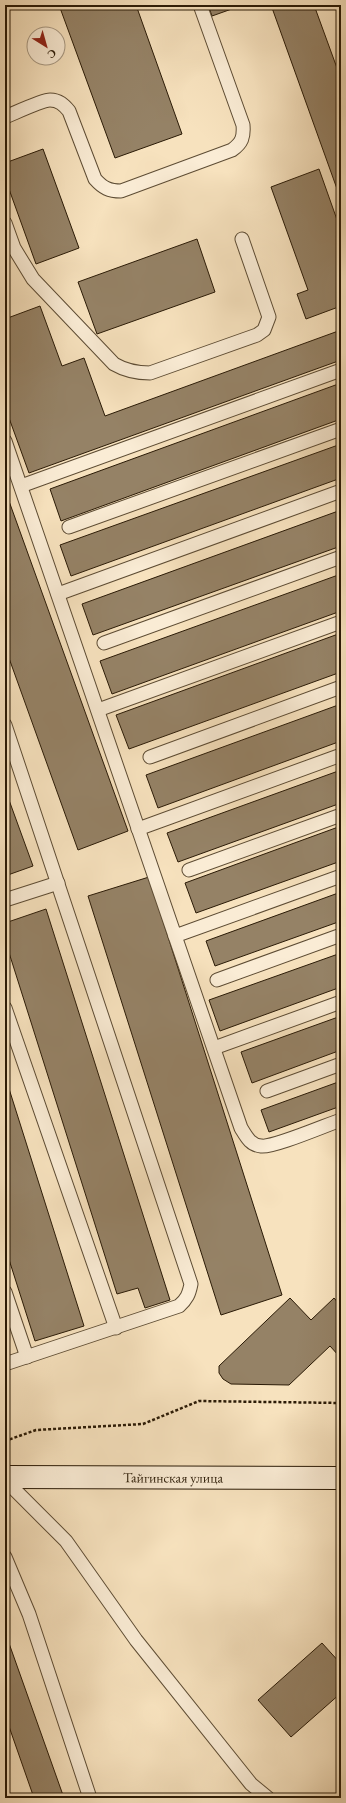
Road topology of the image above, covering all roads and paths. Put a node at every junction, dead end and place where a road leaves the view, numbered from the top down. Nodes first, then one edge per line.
1 (200, 5) edge
2 (5, 117) edge
3 (5, 223) edge
4 (242, 239) dead end
5 (341, 370) edge
6 (341, 429) edge
7 (5, 441) edge
8 (21, 486) junction
9 (341, 491) edge
10 (69, 527) dead end
11 (341, 557) edge
12 (58, 594) junction
13 (341, 622) edge
14 (104, 643) dead end
15 (341, 688) edge
16 (98, 710) junction
17 (5, 725) edge
18 (341, 756) edge
19 (150, 757) dead end
20 (341, 815) edge
21 (138, 829) junction
22 (189, 870) dead end
23 (341, 876) edge
24 (58, 883) junction
25 (5, 900) edge
26 (341, 935) edge
27 (175, 936) junction
28 (217, 980) dead end
29 (341, 1002) edge
30 (5, 1008) edge
31 (214, 1048) junction
32 (341, 1064) edge
33 (267, 1091) dead end
34 (341, 1120) edge
35 (5, 1292) edge
36 (116, 1328) junction
37 (27, 1357) junction
38 (5, 1364) edge
39 (341, 1403) edge
40 (5, 1441) edge
41 (5, 1478) edge
42 (341, 1478) edge
43 (5, 1557) edge
44 (90, 1798) edge
45 (268, 1798) edge

1 - 2 lane
3 - 4 lane
5 - 8 lane
6 - 10 lane
7 - 8 lane
8 - 12 lane
9 - 12 lane
11 - 14 lane
12 - 16 lane
13 - 16 lane
15 - 19 lane
16 - 21 lane
17 - 24 lane
18 - 21 lane
20 - 22 lane
21 - 27 lane
23 - 27 lane
24 - 25 lane
24 - 36 lane
26 - 28 lane
27 - 31 lane
29 - 31 lane
30 - 36 lane
31 - 34 lane
32 - 33 lane
35 - 37 lane
36 - 37 lane
37 - 38 lane
39 - 40 path
41 - 42 main road, Тайгинская улица
41 - 45 lane
43 - 44 lane

